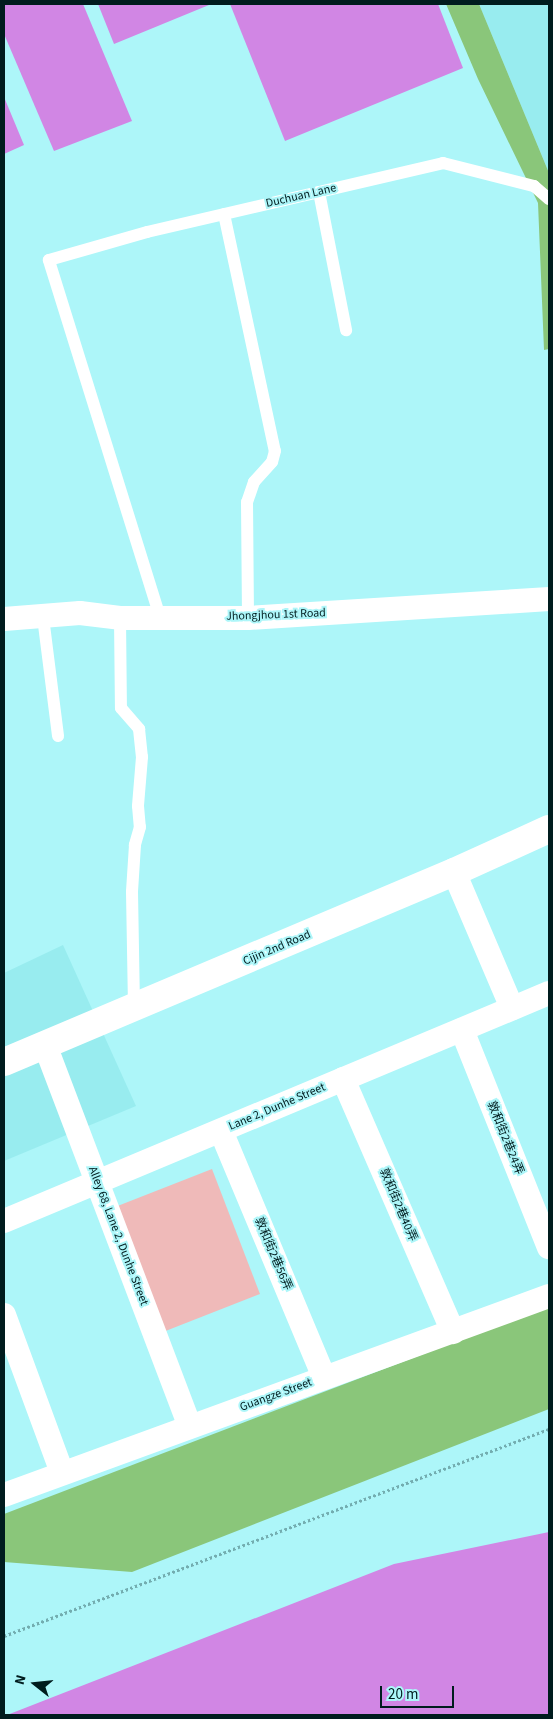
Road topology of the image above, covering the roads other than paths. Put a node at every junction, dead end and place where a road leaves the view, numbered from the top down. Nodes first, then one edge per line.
1 (318, 192) junction
2 (549, 199) edge
3 (224, 214) junction
4 (346, 330) dead end
5 (549, 599) edge
6 (160, 617) junction
7 (43, 618) junction
8 (120, 618) junction
9 (248, 618) junction
10 (4, 619) edge
11 (58, 736) dead end
12 (549, 829) edge
13 (454, 872) junction
14 (549, 993) edge
15 (512, 1008) junction
16 (134, 1009) junction
17 (462, 1030) junction
18 (45, 1045) junction
19 (4, 1062) edge
20 (344, 1079) junction
21 (221, 1131) junction
22 (98, 1182) junction
23 (4, 1221) edge
24 (549, 1247) edge
25 (549, 1296) edge
26 (4, 1315) edge
27 (453, 1332) junction
28 (324, 1377) junction
29 (190, 1426) junction
30 (62, 1473) junction
31 (4, 1495) edge

1 - 2 lane, Duchuan Lane
1 - 3 lane, Duchuan Lane
1 - 4 lane
3 - 6 lane, Duchuan Lane
3 - 9 lane
5 - 9 street, Jhongjhou 1st Road
6 - 8 street, Jhongjhou 1st Road
6 - 9 street, Jhongjhou 1st Road
7 - 8 street, Jhongjhou 1st Road
7 - 10 street, Jhongjhou 1st Road
7 - 11 lane
8 - 16 lane
12 - 13 street, Cijin 2nd Road
13 - 15 street
13 - 16 street, Cijin 2nd Road
14 - 15 street, Lane 2, Dunhe Street
15 - 17 street, Lane 2, Dunhe Street
16 - 18 street, Cijin 2nd Road
17 - 20 street, Lane 2, Dunhe Street
17 - 24 street, 敦和街2巷24弄
18 - 19 street, Cijin 2nd Road
18 - 22 street, Alley 68, Lane 2, Dunhe Street
20 - 21 street, Lane 2, Dunhe Street
20 - 27 street, 敦和街2巷40弄
21 - 22 street, Lane 2, Dunhe Street
21 - 28 street, 敦和街2巷56弄
22 - 23 street, Lane 2, Dunhe Street
22 - 29 street, Alley 68, Lane 2, Dunhe Street
25 - 27 street, Guangze Street
26 - 30 street
27 - 28 street, Guangze Street
28 - 29 street, Guangze Street
29 - 30 street, Guangze Street
30 - 31 street, Guangze Street

